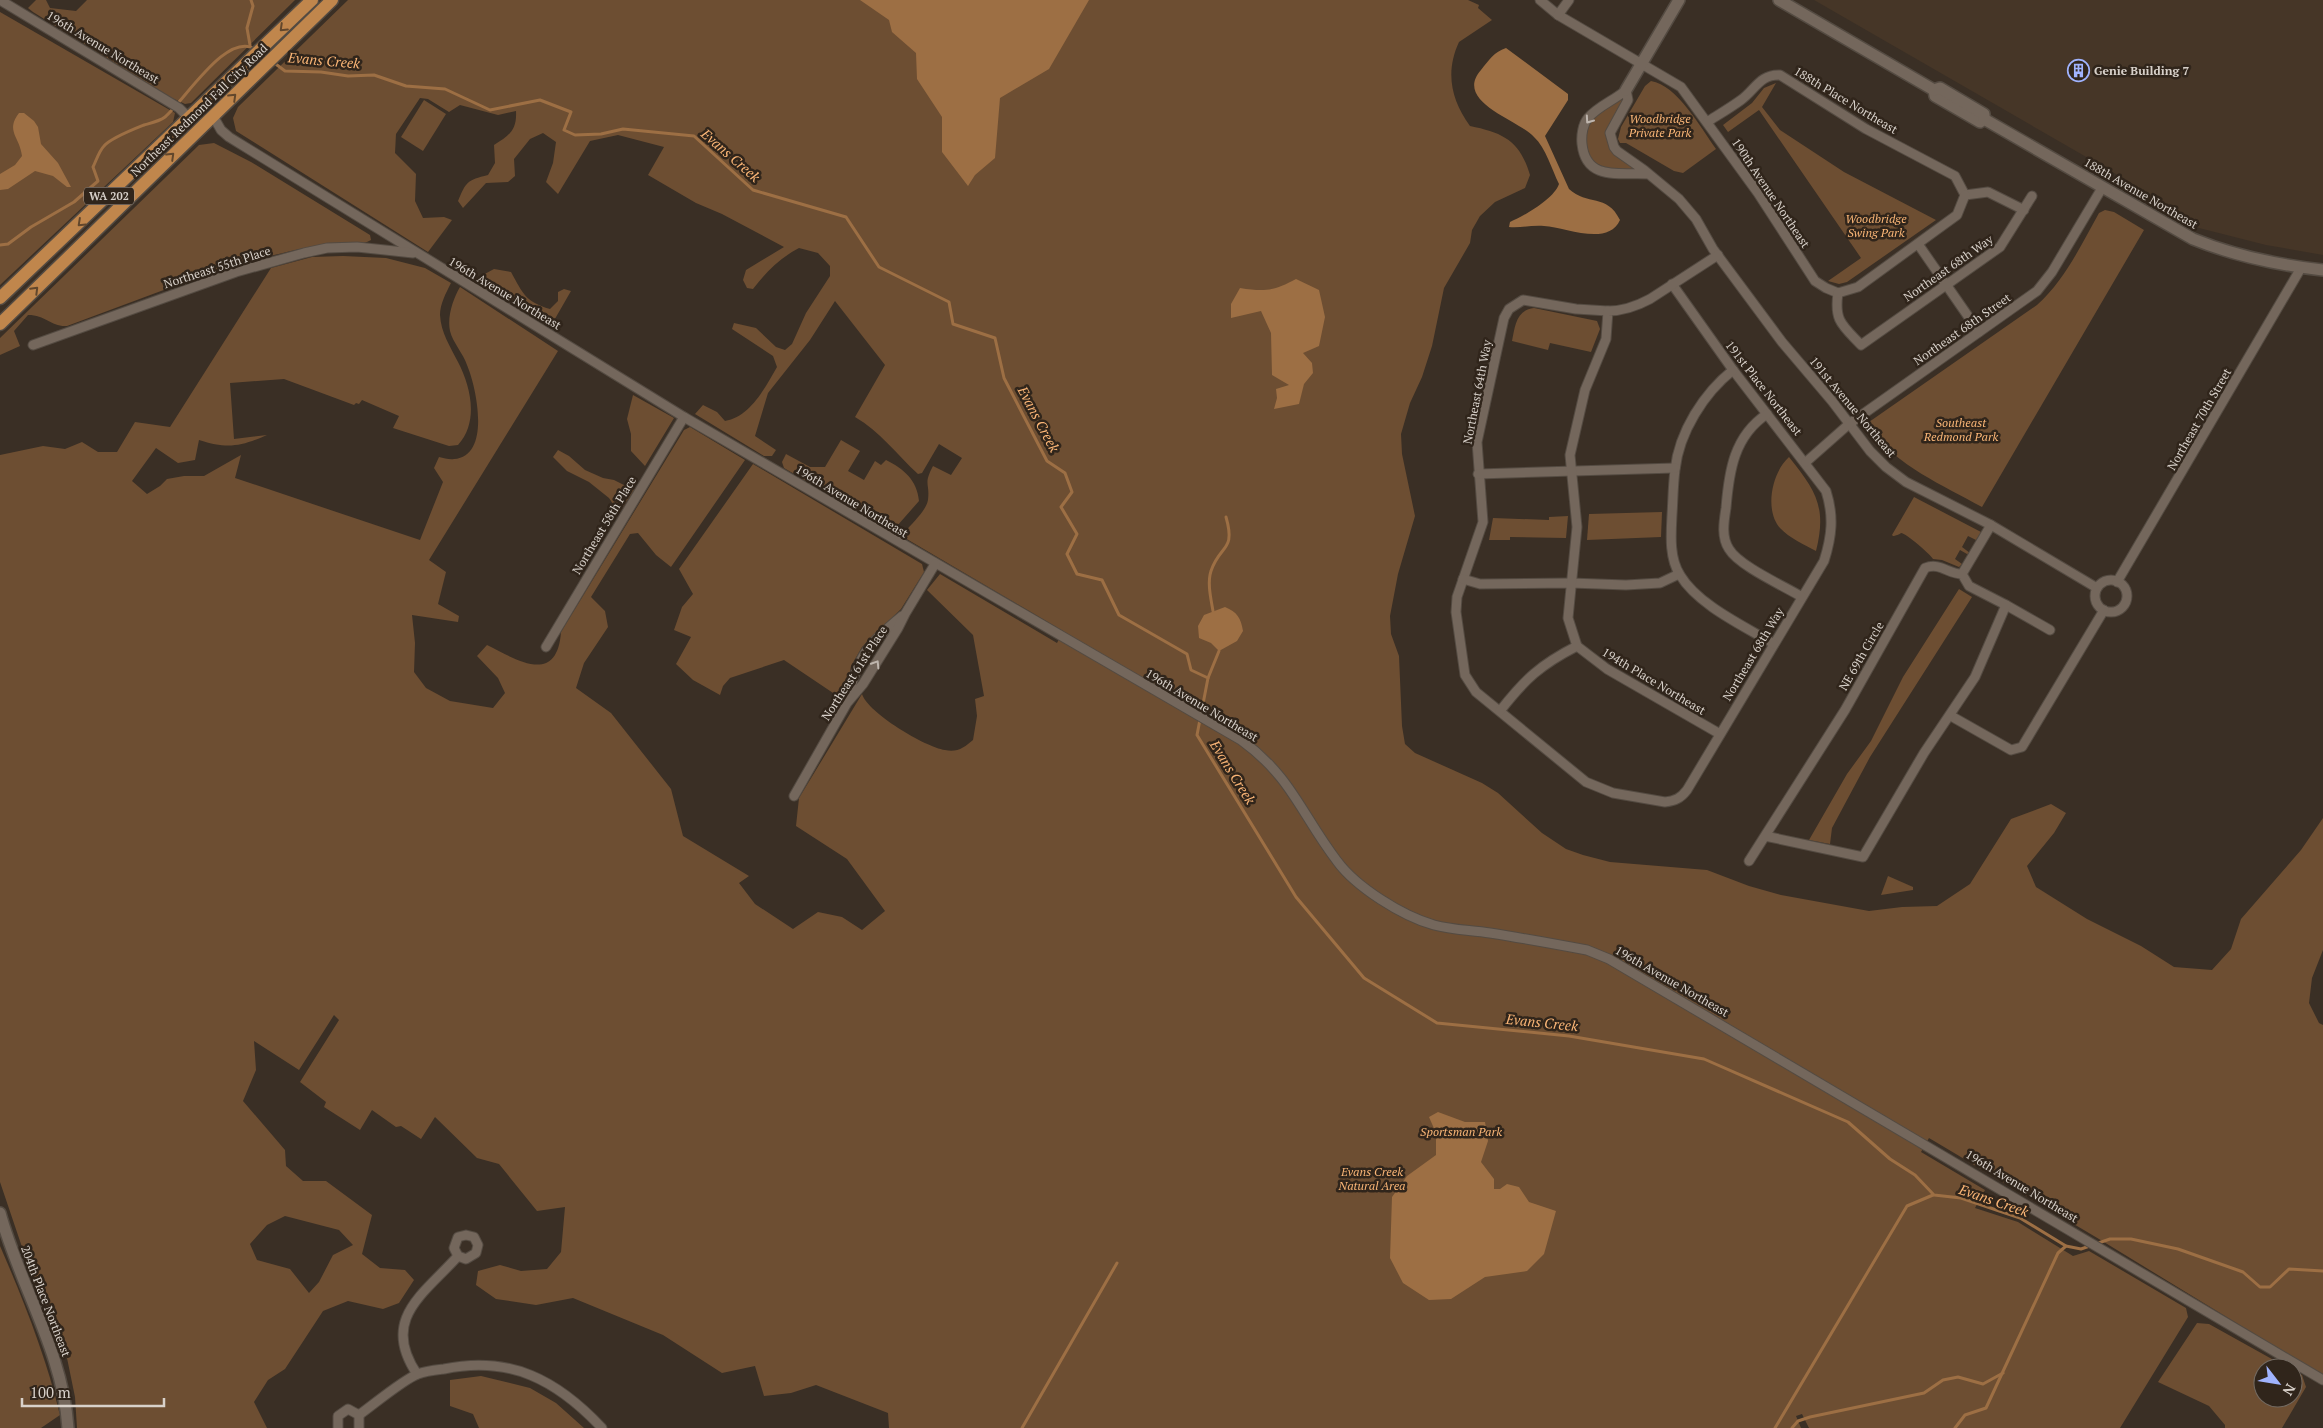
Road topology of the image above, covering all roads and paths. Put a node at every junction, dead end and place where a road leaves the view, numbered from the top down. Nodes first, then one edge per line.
1 (0, 0) edge
2 (312, 0) edge
3 (332, 0) edge
4 (1540, 0) edge
5 (1570, 0) edge
6 (1679, 0) edge
7 (1779, 0) edge
8 (1558, 14) junction
9 (1641, 64) junction
10 (1626, 90) junction
11 (217, 92) junction
12 (213, 116) junction
13 (187, 122) junction
14 (1707, 122) junction
15 (186, 142) junction
16 (1648, 174) junction
17 (2102, 188) junction
18 (1965, 196) junction
19 (2032, 196) dead end
20 (2024, 210) junction
21 (1918, 244) junction
22 (415, 253) junction
23 (1718, 255) junction
24 (2301, 268) junction
25 (2323, 270) edge
26 (1672, 284) junction
27 (1946, 285) junction
28 (1838, 293) junction
29 (0, 298) edge
30 (1608, 311) junction
31 (0, 324) edge
32 (1979, 332) junction
33 (33, 345) dead end
34 (1733, 370) junction
35 (1767, 414) junction
36 (684, 417) junction
37 (1849, 424) junction
38 (1806, 462) junction
39 (1675, 468) junction
40 (1572, 472) junction
41 (1478, 474) junction
42 (1832, 509) joint
43 (1991, 525) junction
44 (935, 564) junction
45 (1679, 574) junction
46 (1962, 574) junction
47 (1463, 579) junction
48 (2117, 582) junction
49 (1571, 583) junction
50 (2097, 588) junction
51 (1802, 597) junction
52 (2006, 605) junction
53 (2104, 610) junction
54 (904, 614) junction
55 (2050, 630) dead end
56 (1774, 644) junction
57 (546, 646) dead end
58 (1577, 646) junction
59 (847, 703) junction
60 (1500, 711) junction
61 (1951, 716) junction
62 (1720, 734) junction
63 (794, 796) dead end
64 (1674, 801) joint
65 (1766, 836) junction
66 (1749, 861) dead end
67 (0, 1213) edge
68 (458, 1256) dead end
69 (417, 1374) junction
70 (2323, 1380) edge
71 (359, 1415) junction
72 (68, 1428) edge
73 (338, 1428) edge
74 (359, 1428) edge
75 (602, 1428) edge

1 - 13 street, 196th Avenue Northeast
2 -> 11 main road, Northeast Redmond Fall City Road / WA 202
12 -> 3 main road, Northeast Redmond Fall City Road / WA 202
4 - 8 street, 190th Avenue Northeast
5 - 8 street
6 - 9 street
7 - 17 street, 188th Avenue Northeast
8 - 9 street, 190th Avenue Northeast
9 - 10 street
9 - 14 street, 190th Avenue Northeast
10 - 16 street, 191st Avenue Northeast
10 -> 16 street
11 - 12 main road
11 - 13 main road, Northeast Redmond Fall City Road / WA 202
12 - 15 main road, Northeast Redmond Fall City Road / WA 202
12 - 22 street, 196th Avenue Northeast
13 - 15 main road
13 -> 29 main road, Northeast Redmond Fall City Road / WA 202
14 - 18 street, 188th Place Northeast
14 - 28 street, 190th Avenue Northeast
31 -> 15 main road, Northeast Redmond Fall City Road / WA 202
16 - 23 street, 191st Avenue Northeast
17 - 24 street, 188th Avenue Northeast
17 - 32 street, Northeast 68th Street
18 - 20 street
18 - 21 street
19 - 20 street, Northeast 68th Way
20 - 27 street, Northeast 68th Way
21 - 27 street
21 - 28 street
22 - 33 street, Northeast 55th Place
22 - 36 street, 196th Avenue Northeast
23 - 26 street
23 - 37 street, 191st Avenue Northeast
24 - 25 street, 188th Avenue Northeast
24 - 48 street, Northeast 70th Street
26 - 30 street
26 - 34 street, 191st Place Northeast
27 - 28 street, Northeast 68th Way
27 - 32 street
30 - 40 street
30 - 41 street, Northeast 64th Way
32 - 37 street, Northeast 68th Street
34 - 35 street, 191st Place Northeast
34 - 39 street
35 - 38 street, 191st Place Northeast
35 - 51 street
36 - 44 street, 196th Avenue Northeast
36 - 57 street, Northeast 58th Place
37 - 38 street, Northeast 68th Street
37 - 43 street, 191st Avenue Northeast
38 - 42 street, 191st Place Northeast
39 - 40 street
39 - 45 street
40 - 41 street
40 - 49 street
41 - 47 street, Northeast 64th Way
42 - 51 street, Northeast 68th Way
43 - 46 street
43 - 50 street, 191st Avenue Northeast
44 - 54 street, Northeast 61st Place
44 - 70 street, 196th Avenue Northeast
45 - 49 street
45 - 56 street
46 - 52 street, NE 69th Circle
46 - 65 street, NE 69th Circle
47 - 49 street
47 - 60 street, Northeast 64th Way
48 - 50 street
48 - 53 street
49 - 58 street
50 - 53 street
51 - 56 street, Northeast 68th Way
52 - 55 street, NE 69th Circle
52 - 61 street
53 - 61 street
59 -> 54 street, Northeast 61st Place
54 - 59 street
56 - 62 street, Northeast 68th Way
58 - 60 street
58 - 62 street, 194th Place Northeast
59 - 63 street, Northeast 61st Place
60 - 64 street, Northeast 64th Way
61 - 65 street
62 - 64 street, Northeast 68th Way
65 - 66 street, NE 69th Circle
67 - 72 street, 204th Place Northeast
68 - 69 street
69 - 71 street
69 - 75 street
71 - 73 street
71 - 74 street

